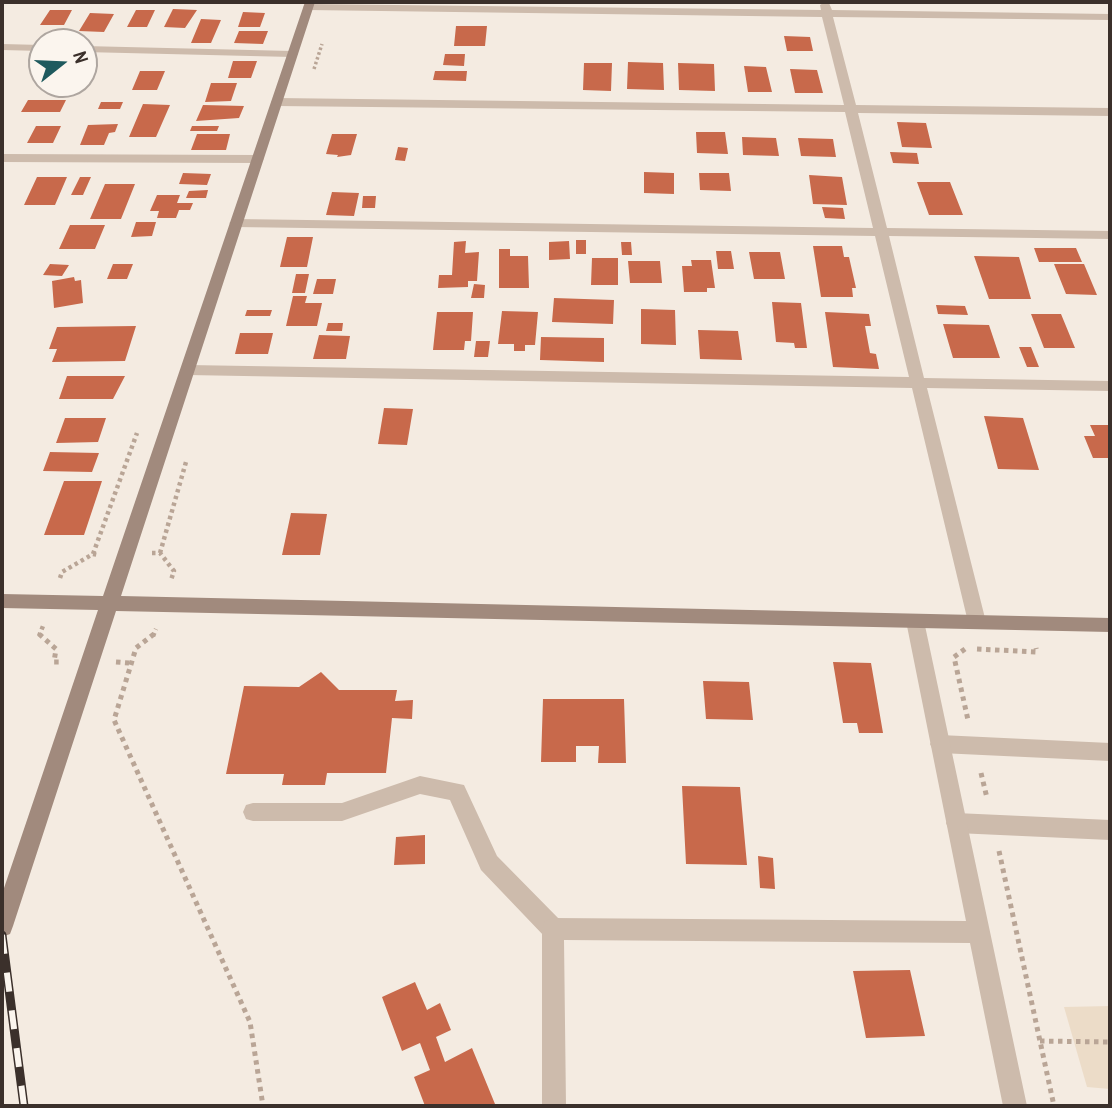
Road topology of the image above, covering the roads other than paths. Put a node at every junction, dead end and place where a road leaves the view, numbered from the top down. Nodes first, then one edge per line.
1 (309, 4) edge
2 (826, 7) edge
3 (1110, 17) edge
4 (2, 47) edge
5 (28, 48) edge
6 (98, 49) edge
7 (292, 54) junction
8 (277, 102) junction
9 (853, 108) junction
10 (1110, 112) edge
11 (2, 158) edge
12 (258, 159) junction
13 (236, 223) junction
14 (881, 234) junction
15 (1110, 235) edge
16 (188, 370) junction
17 (918, 382) junction
18 (1110, 386) edge
19 (2, 601) edge
20 (110, 603) junction
21 (915, 621) junction
22 (977, 622) junction
23 (1110, 625) edge
24 (940, 744) junction
25 (1110, 752) edge
26 (253, 812) dead end
27 (956, 823) junction
28 (1110, 831) edge
29 (2, 926) edge
30 (553, 929) junction
31 (978, 932) junction
32 (554, 1106) edge
33 (1015, 1106) edge

1 - 2 street
1 - 7 street
2 - 3 street
2 - 9 street
4 - 5 street
6 - 7 street
7 - 8 street
8 - 9 street
8 - 12 street
9 - 10 street
9 - 14 street
11 - 12 street
12 - 13 street
13 - 14 street
13 - 16 street
14 - 15 street
14 - 17 street
16 - 17 street
16 - 20 street
17 - 18 street
17 - 22 street
19 - 20 street
20 - 21 street
20 - 29 street
21 - 22 street
21 - 24 street
22 - 23 street
24 - 25 street
24 - 27 street
26 - 30 street
27 - 28 street
27 - 31 street
30 - 31 street
30 - 32 street
31 - 33 street

